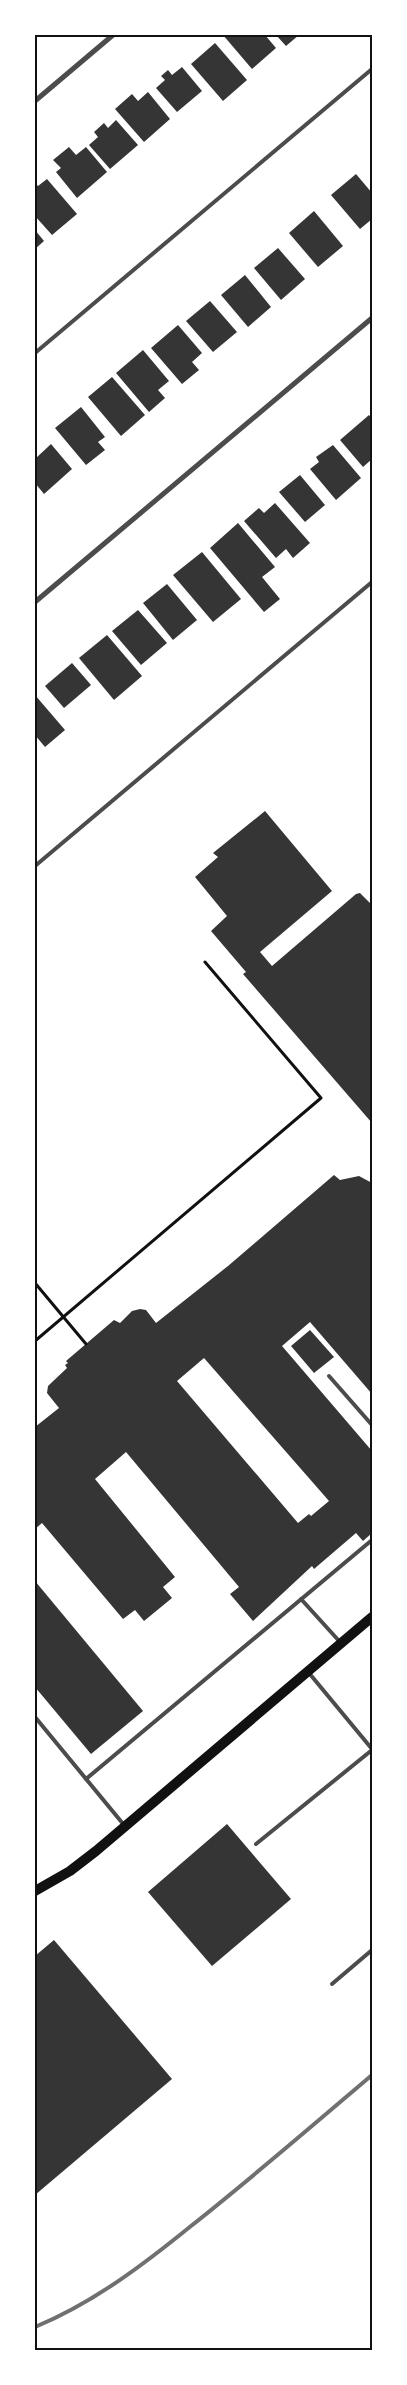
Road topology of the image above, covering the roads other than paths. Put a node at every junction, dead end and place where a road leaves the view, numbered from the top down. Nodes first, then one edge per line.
1 (114, 35) edge
2 (372, 69) edge
3 (35, 101) edge
4 (372, 318) edge
5 (35, 353) edge
6 (372, 582) edge
7 (35, 602) edge
8 (35, 866) edge
9 (329, 1376) dead end
10 (372, 1425) edge
11 (372, 1540) edge
12 (301, 1599) junction
13 (372, 1617) edge
14 (341, 1644) junction
15 (308, 1671) junction
16 (35, 1717) edge
17 (372, 1750) edge
18 (86, 1779) junction
19 (126, 1826) junction
20 (256, 1844) dead end
21 (35, 1891) edge
22 (372, 1950) edge
23 (332, 1984) dead end

1 - 3 street
2 - 5 lane
4 - 7 street
6 - 8 lane
9 - 10 lane
11 - 12 lane
12 - 14 lane
12 - 18 lane
13 - 14 main road
14 - 15 main road
15 - 17 lane
15 - 19 main road
16 - 18 lane
17 - 20 lane
18 - 19 lane
19 - 21 main road
22 - 23 lane

